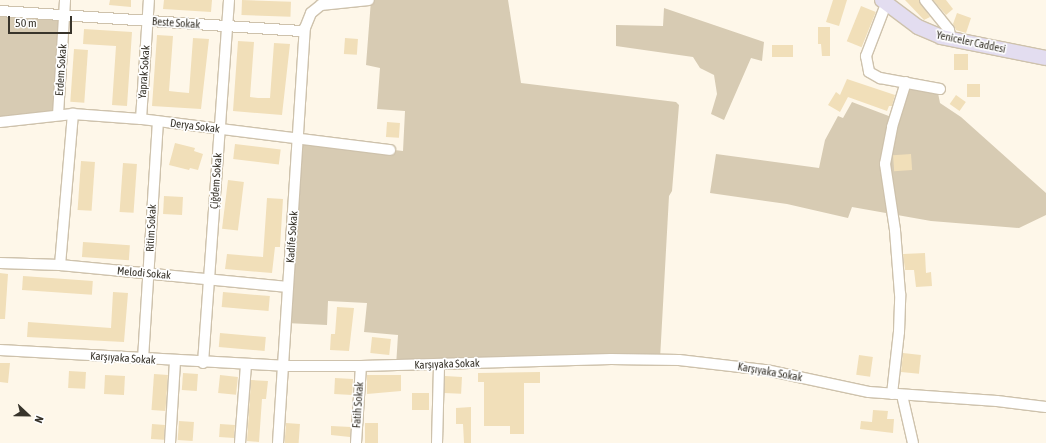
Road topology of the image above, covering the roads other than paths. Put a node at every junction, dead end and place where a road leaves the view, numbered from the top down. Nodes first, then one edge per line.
1 (65, 0) edge
2 (149, 0) edge
3 (229, 0) edge
4 (369, 0) edge
5 (925, 0) edge
6 (884, 2) edge
7 (0, 11) edge
8 (64, 16) junction
9 (147, 21) junction
10 (227, 27) junction
11 (304, 31) junction
12 (951, 40) junction
13 (1046, 58) edge
14 (906, 82) junction
15 (940, 89) dead end
16 (73, 114) junction
17 (58, 115) junction
18 (140, 119) junction
19 (158, 121) junction
20 (0, 122) edge
21 (220, 129) junction
22 (298, 139) junction
23 (390, 150) dead end
24 (0, 262) edge
25 (60, 265) junction
26 (149, 273) junction
27 (209, 279) junction
28 (288, 287) junction
29 (0, 350) edge
30 (143, 359) junction
31 (175, 361) junction
32 (203, 363) junction
33 (246, 364) junction
34 (439, 365) junction
35 (284, 366) junction
36 (361, 366) junction
37 (897, 395) junction
38 (1046, 407) edge
39 (170, 443) edge
40 (240, 443) edge
41 (278, 443) edge
42 (356, 443) edge
43 (437, 443) edge
44 (913, 443) edge

1 - 8 street, Erdem Sokak
2 - 9 street, Yaprak Sokak
3 - 10 street, Çiğdem Sokak
4 - 11 street
5 - 12 street
6 - 12 street, Yeniceler Caddesi
6 - 14 street
7 - 8 street, Beste Sokak
8 - 9 street, Beste Sokak
8 - 17 street, Erdem Sokak
9 - 10 street, Beste Sokak
9 - 18 street, Yaprak Sokak
10 - 11 street, Beste Sokak
10 - 21 street, Çiğdem Sokak
11 - 22 street, Kadife Sokak
12 - 13 street, Yeniceler Caddesi
14 - 15 street
14 - 37 street
16 - 17 street, Derya Sokak
16 - 18 street, Derya Sokak
16 - 25 street
17 - 20 street, Derya Sokak
18 - 19 street, Derya Sokak
19 - 21 street, Derya Sokak
19 - 26 street, Ritim Sokak
21 - 22 street, Derya Sokak
21 - 27 street, Çiğdem Sokak
22 - 23 street, Derya Sokak
22 - 28 street, Kadife Sokak
24 - 25 street, Melodi Sokak
25 - 26 street, Melodi Sokak
26 - 27 street, Melodi Sokak
26 - 30 street, Ritim Sokak
27 - 28 street, Melodi Sokak
27 - 32 street, Çiğdem Sokak
28 - 35 street, Kadife Sokak
29 - 30 street, Karşıyaka Sokak
30 - 31 street, Karşıyaka Sokak
31 - 32 street, Karşıyaka Sokak
31 - 39 street
32 - 33 street, Karşıyaka Sokak
33 - 35 street, Karşıyaka Sokak
33 - 40 street
34 - 36 street, Karşıyaka Sokak
34 - 37 street, Karşıyaka Sokak
34 - 43 street
35 - 36 street, Karşıyaka Sokak
35 - 41 street, Kadife Sokak
36 - 42 street, Fatih Sokak
37 - 38 street, Karşıyaka Sokak
37 - 44 street

